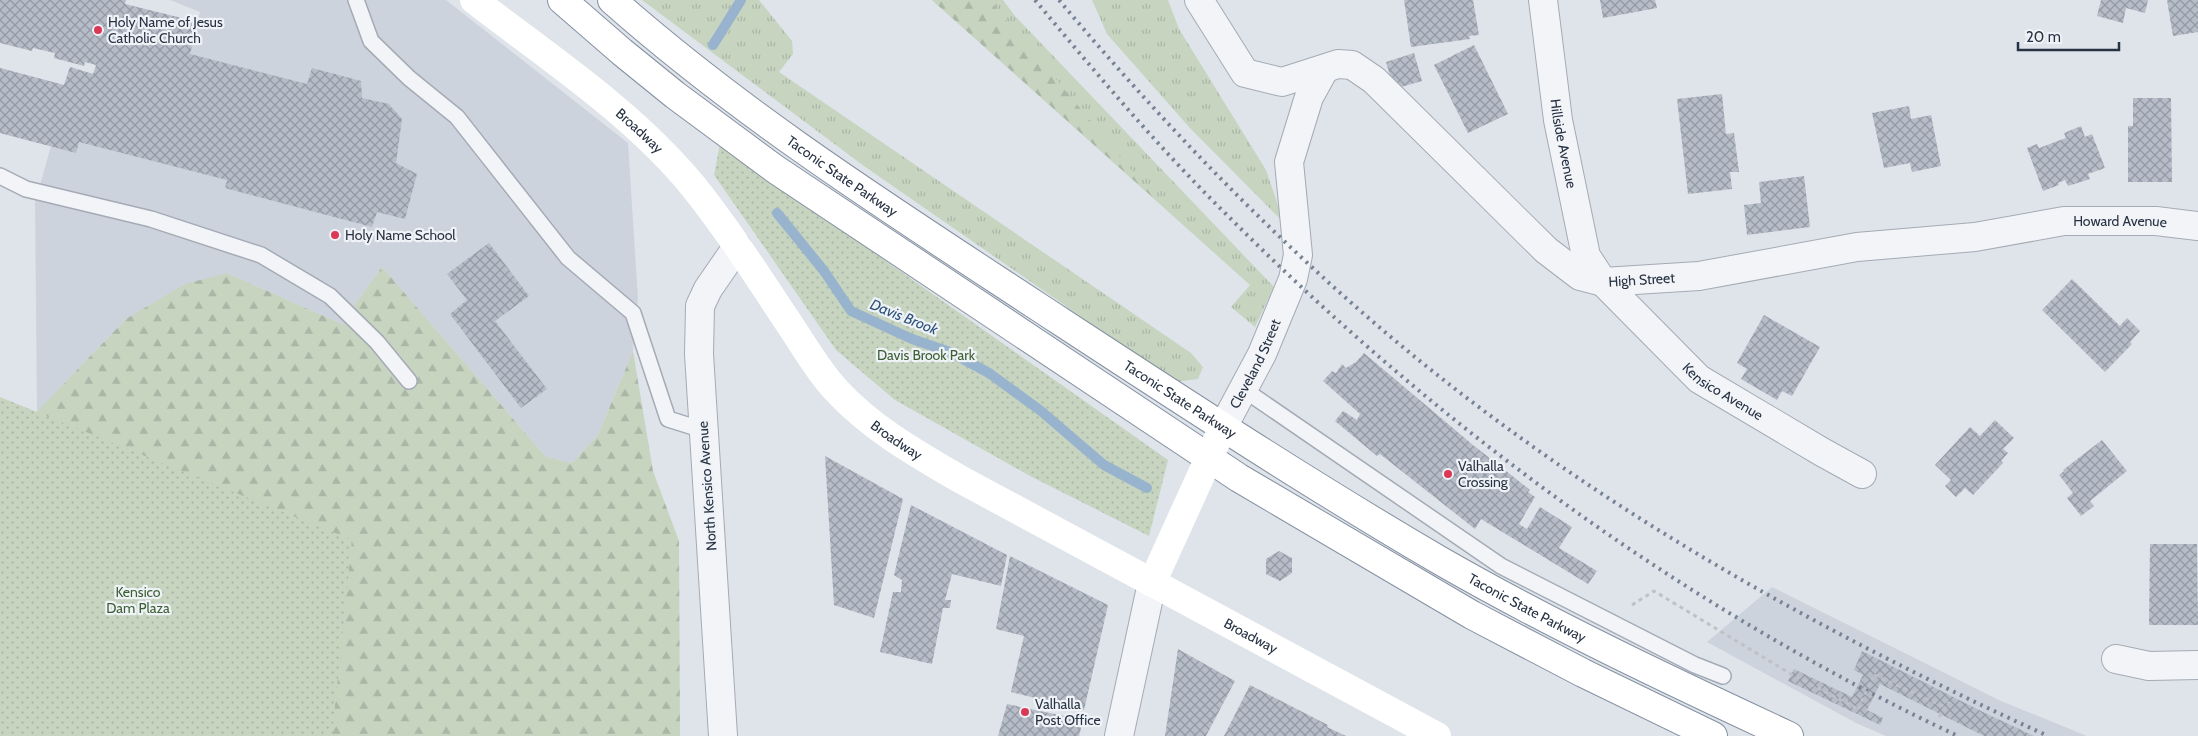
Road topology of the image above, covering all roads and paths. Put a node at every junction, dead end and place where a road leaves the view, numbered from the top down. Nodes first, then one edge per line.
1 (356, 0) edge
2 (474, 0) edge
3 (562, 0) edge
4 (612, 0) edge
5 (1199, 0) edge
6 (1543, 0) edge
7 (1324, 70) junction
8 (0, 176) edge
9 (2040, 225) joint
10 (2198, 226) edge
11 (738, 247) junction
12 (1602, 282) junction
13 (409, 381) dead end
14 (1243, 389) junction
15 (1223, 427) junction
16 (703, 430) junction
17 (1207, 457) junction
18 (1862, 474) dead end
19 (1152, 583) junction
20 (1608, 621) junction
21 (2116, 659) dead end
22 (2198, 665) edge
23 (1723, 676) dead end
24 (1949, 702) dead end
25 (1945, 707) junction
26 (1939, 717) dead end
27 (723, 736) edge
28 (1119, 736) edge
29 (1436, 736) edge
30 (1713, 736) edge
31 (1789, 736) edge

1 - 16 lane
2 - 11 main road, Broadway
3 - 17 main road
4 - 15 main road, Taconic State Parkway
5 - 7 street, High Street
6 - 12 street, Hillside Avenue
7 - 12 street, High Street
7 - 14 street, Cleveland Street
8 - 13 lane
9 - 10 street, Howard Avenue
9 - 12 street, High Street
11 - 16 street, North Kensico Avenue
11 - 19 main road, Broadway
12 - 18 street, Kensico Avenue
14 - 15 street, Cleveland Street
14 - 20 lane
15 - 17 main road, Cleveland Street
15 - 31 main road, Taconic State Parkway
16 - 27 street, North Kensico Avenue
17 - 19 main road, Cleveland Street
17 - 30 main road
19 - 28 street, Cleveland Street
19 - 29 main road, Broadway
20 - 23 lane
20 - 25 path, bridge
21 - 22 street
24 - 25 path
25 - 26 path

